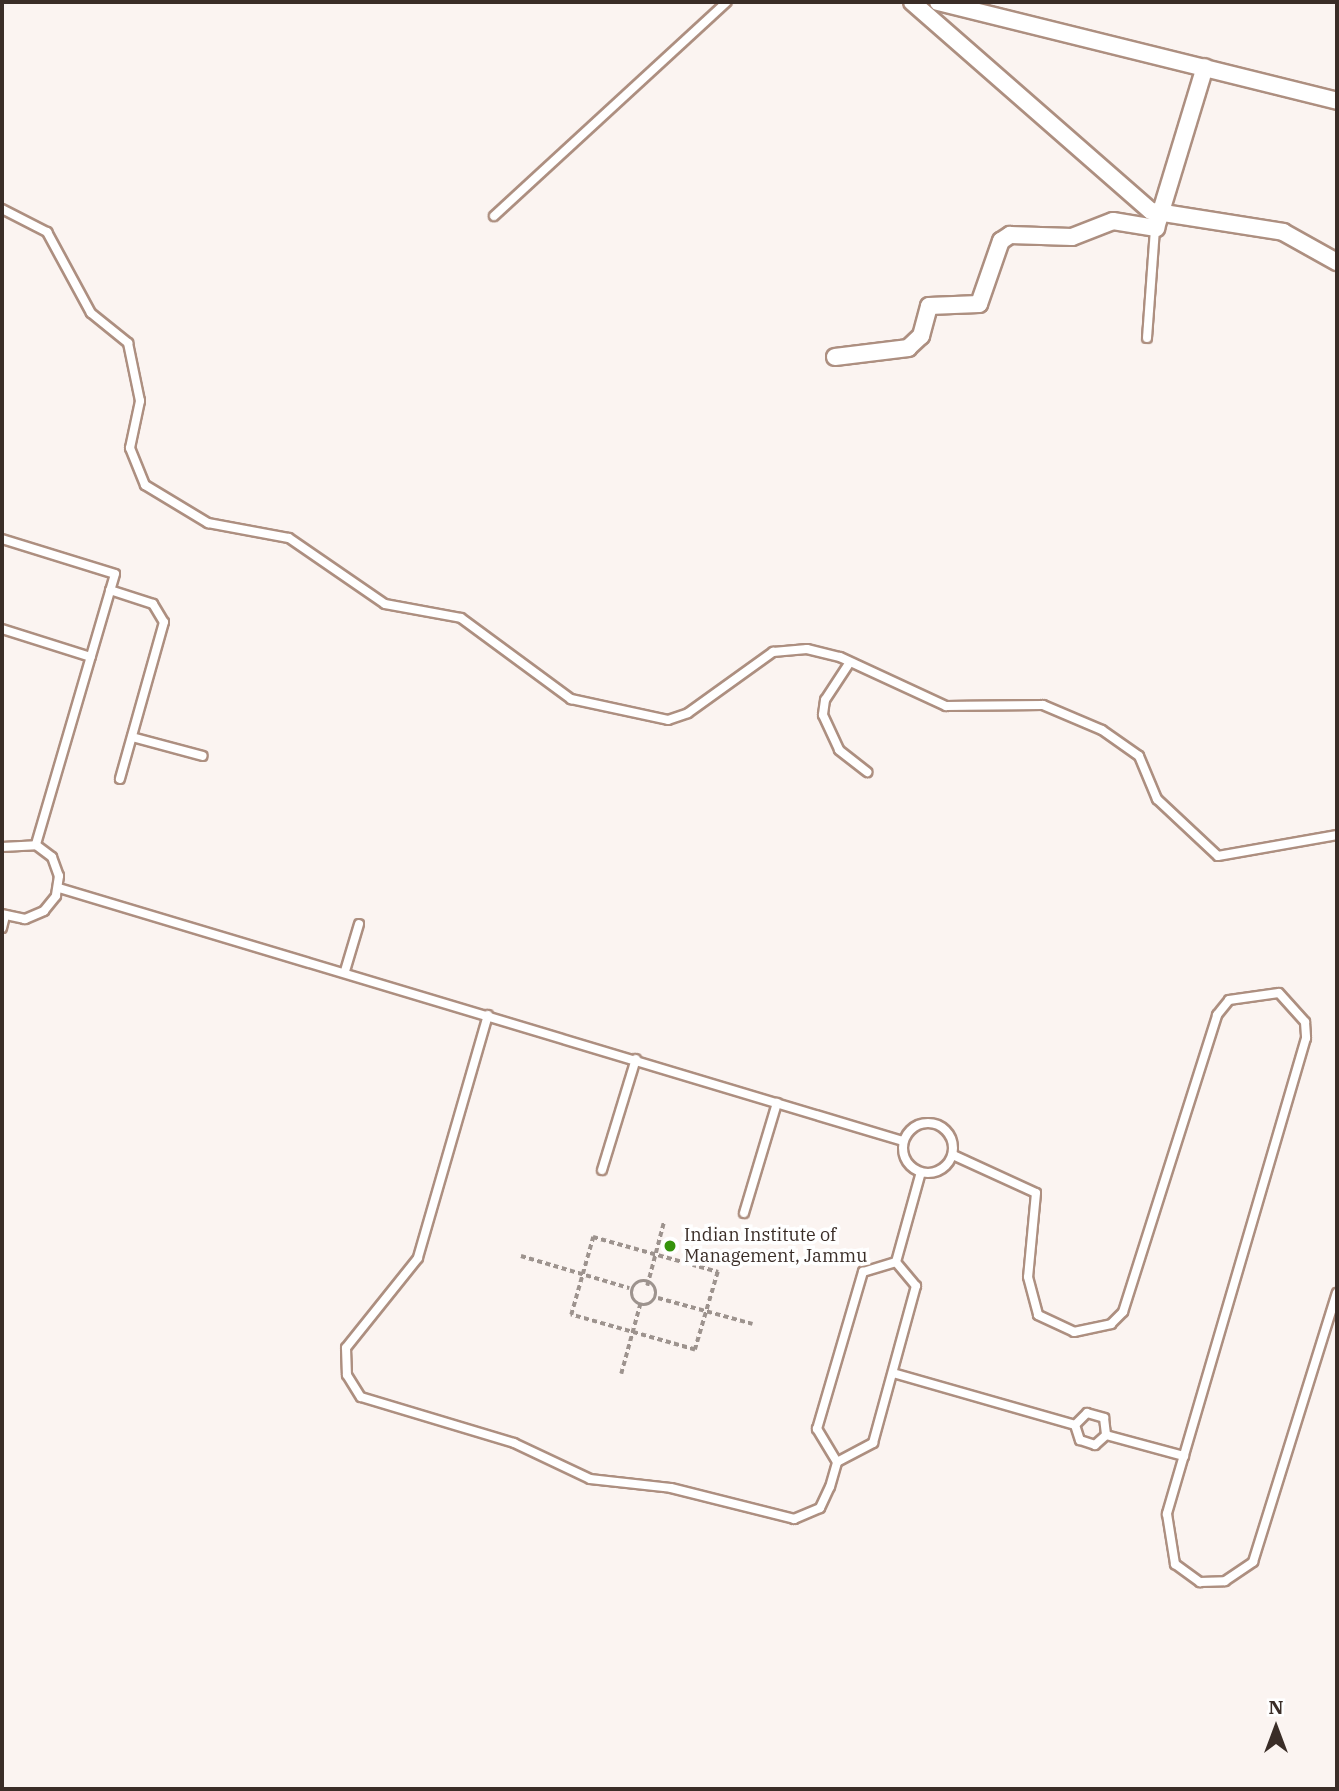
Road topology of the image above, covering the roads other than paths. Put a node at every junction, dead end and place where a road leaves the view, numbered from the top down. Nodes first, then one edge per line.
1 (727, 2) edge
2 (912, 2) edge
3 (938, 2) edge
4 (1205, 67) junction
5 (1337, 102) edge
6 (2, 209) edge
7 (494, 216) dead end
8 (1157, 222) junction
9 (1337, 262) edge
10 (1147, 338) dead end
11 (835, 357) dead end
12 (2, 539) edge
13 (110, 590) junction
14 (2, 629) edge
15 (91, 657) junction
16 (850, 662) junction
17 (132, 737) junction
18 (203, 756) dead end
19 (867, 772) dead end
20 (121, 779) dead end
21 (1337, 835) edge
22 (36, 845) junction
23 (2, 847) edge
24 (58, 888) junction
25 (3, 915) edge
26 (359, 924) dead end
27 (2, 928) edge
28 (345, 971) junction
29 (488, 1015) junction
30 (636, 1059) junction
31 (777, 1102) junction
32 (903, 1141) junction
33 (953, 1155) junction
34 (602, 1170) dead end
35 (921, 1172) junction
36 (744, 1213) dead end
37 (896, 1262) junction
38 (1337, 1293) edge
39 (892, 1373) junction
40 (1075, 1425) junction
41 (1106, 1435) junction
42 (1184, 1456) junction
43 (837, 1462) junction

1 - 7 lane
2 - 8 street
3 - 4 street
4 - 5 street
4 - 8 street
6 - 16 lane
8 - 9 street
8 - 10 lane
8 - 11 street
12 - 13 lane
13 - 15 lane
13 - 17 lane
14 - 15 lane
15 - 22 lane
16 - 19 lane
16 - 21 lane
17 - 18 lane
17 - 20 lane
22 - 23 lane
22 - 24 lane
24 - 25 lane
24 - 28 lane
25 - 27 lane
26 - 28 lane
28 - 29 lane
29 - 30 lane
29 - 43 lane
30 - 31 lane
30 - 34 lane
31 - 32 lane
31 - 36 lane
32 - 33 lane
32 - 35 lane
33 - 35 lane
33 - 42 lane
35 - 37 lane
37 - 39 lane
37 - 43 lane
38 - 42 lane
39 - 40 lane
39 - 43 lane
40 - 41 lane
40 - 41 lane
41 - 42 lane

